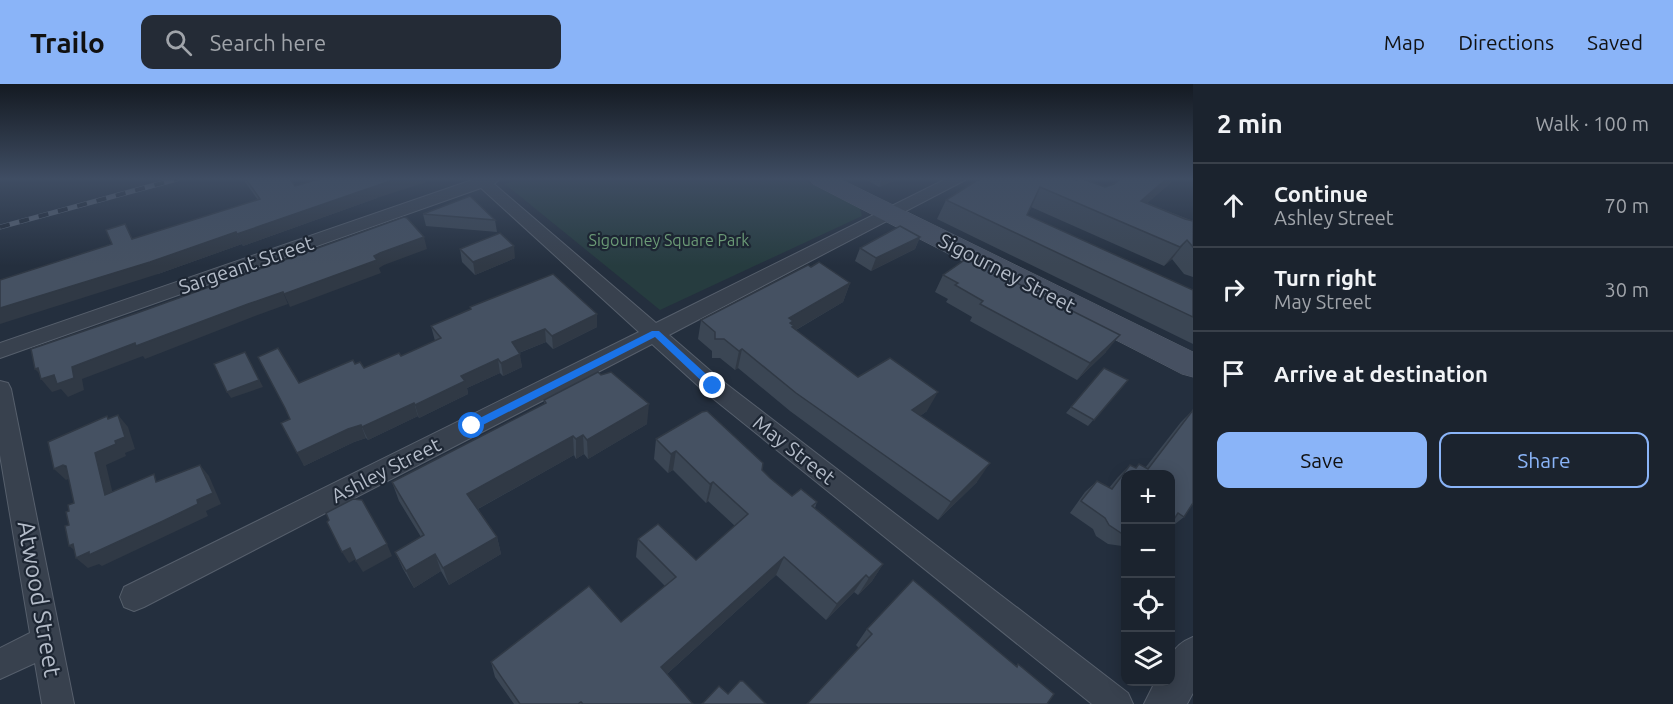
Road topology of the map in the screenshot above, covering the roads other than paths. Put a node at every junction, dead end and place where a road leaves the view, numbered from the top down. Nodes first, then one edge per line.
1 (411, 208) edge
2 (518, 208) edge
3 (877, 208) edge
4 (901, 208) edge
5 (889, 214) junction
6 (656, 333) junction
7 (0, 351) edge
8 (1193, 366) edge
9 (0, 389) edge
10 (134, 597) dead end
11 (46, 641) junction
12 (1193, 656) edge
13 (0, 664) edge
14 (58, 704) edge
15 (1117, 704) edge
16 (1164, 704) edge

1 - 7 street, Sargeant Street
2 - 6 street, May Street
3 - 5 main road, Sigourney Street
4 - 5 street, Ashley Street
5 - 6 street, Ashley Street
5 - 8 main road, Sigourney Street
6 - 10 street, Ashley Street
6 - 15 street, May Street
9 - 11 street, Atwood Street
11 - 13 street
11 - 14 street, Atwood Street
12 - 16 street

